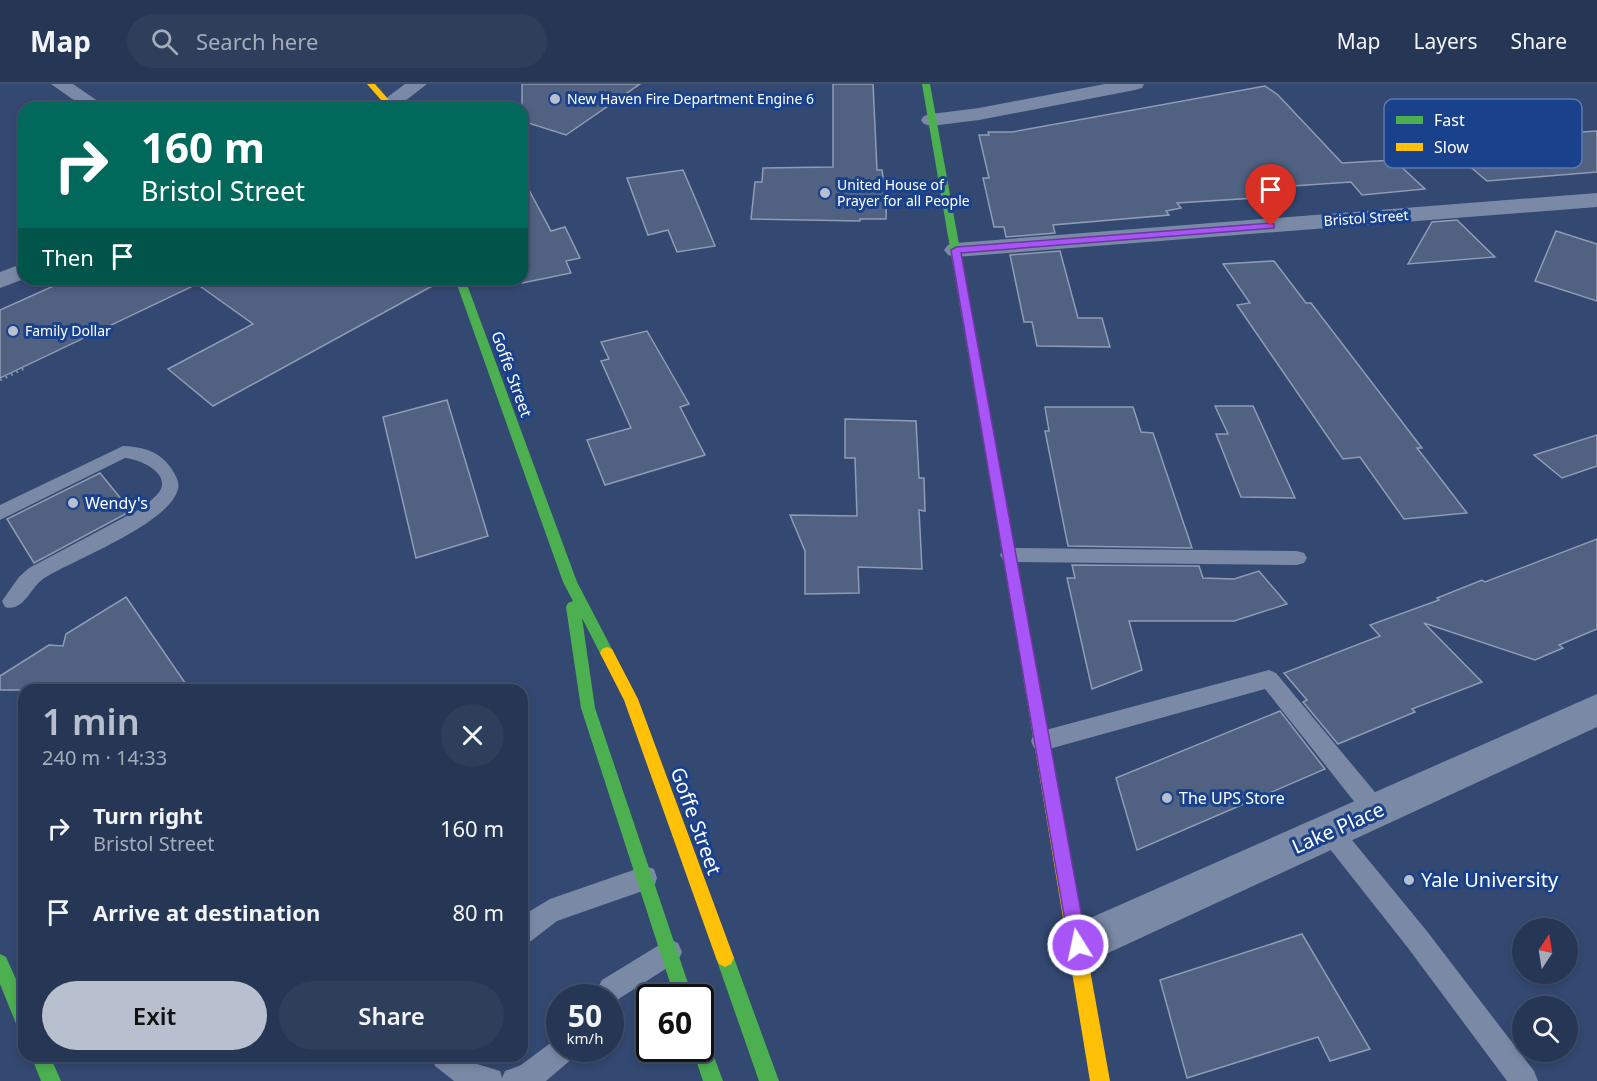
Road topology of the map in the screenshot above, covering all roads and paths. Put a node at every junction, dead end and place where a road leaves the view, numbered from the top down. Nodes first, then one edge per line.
1 (60, 84) edge
2 (371, 84) edge
3 (398, 84) edge
4 (418, 84) edge
5 (926, 84) edge
6 (1135, 84) edge
7 (88, 102) edge
8 (384, 102) edge
9 (390, 102) edge
10 (395, 102) edge
11 (931, 120) junction
12 (1597, 200) edge
13 (956, 250) junction
14 (18, 273) edge
15 (0, 281) edge
16 (462, 285) edge
17 (25, 368) dead end
18 (0, 380) edge
19 (0, 513) edge
20 (1010, 555) junction
21 (1297, 558) dead end
22 (570, 582) junction
23 (12, 601) dead end
24 (1597, 710) edge
25 (1042, 741) junction
26 (1376, 811) junction
27 (1330, 831) junction
28 (645, 878) junction
29 (528, 927) edge
30 (1078, 945) junction
31 (669, 952) junction
32 (0, 963) edge
33 (619, 984) edge
34 (679, 984) edge
35 (18, 1005) edge
36 (43, 1062) edge
37 (453, 1062) edge
38 (547, 1062) edge
39 (706, 1062) edge
40 (51, 1081) edge
41 (490, 1081) edge
42 (515, 1081) edge
43 (713, 1081) edge
44 (769, 1081) edge
45 (1100, 1081) edge
46 (1524, 1081) edge

1 - 7 street
2 - 8 main road
3 - 9 main road
4 - 10 street
5 - 11 main road
6 - 11 street
11 - 13 main road
12 - 13 street, Bristol Street
13 - 20 main road
14 - 15 street
16 - 22 main road, Goffe Street
17 - 18 path
19 - 23 lane
20 - 21 lane
20 - 25 main road
22 - 28 main road, Goffe Street
22 - 44 main road, Goffe Street
24 - 26 street, Lake Place
25 - 26 lane
25 - 30 main road
26 - 27 street, Lake Place
27 - 30 street, Lake Place
27 - 46 lane
28 - 29 lane
28 - 31 main road, Goffe Street
30 - 45 main road
31 - 33 lane
31 - 34 main road, Goffe Street
32 - 35 main road
36 - 40 main road
37 - 41 lane
38 - 42 lane
39 - 43 main road

